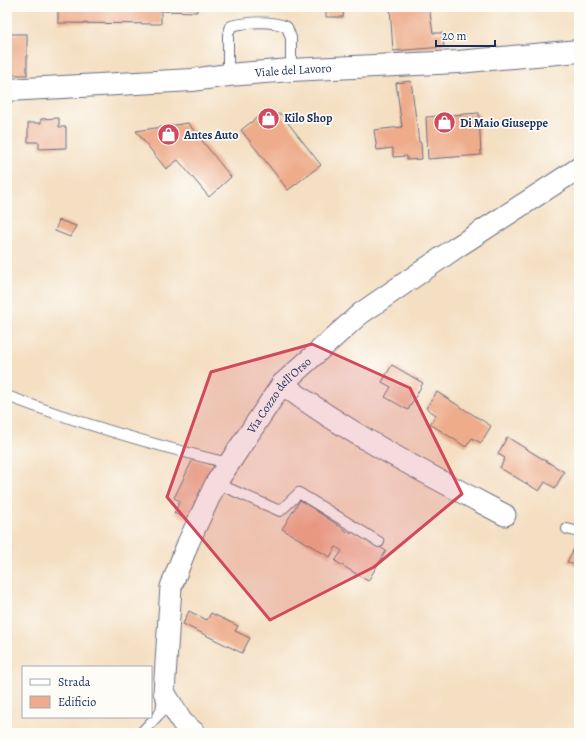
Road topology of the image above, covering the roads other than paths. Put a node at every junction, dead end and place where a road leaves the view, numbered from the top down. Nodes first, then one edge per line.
1 (579, 51) edge
2 (291, 70) junction
3 (228, 75) junction
4 (7, 90) edge
5 (579, 168) edge
6 (282, 384) junction
7 (7, 396) edge
8 (228, 463) junction
9 (216, 483) junction
10 (505, 515) dead end
11 (567, 529) dead end
12 (579, 532) edge
13 (379, 542) dead end
14 (164, 692) junction
15 (141, 733) edge
16 (195, 733) edge

1 - 2 main road, Viale del Lavoro
2 - 3 main road, Viale del Lavoro
2 - 3 lane
3 - 4 main road, Viale del Lavoro
5 - 6 street, Via Cozzo dell'Orso
6 - 8 street, Via Cozzo dell'Orso
6 - 10 street
7 - 8 lane
8 - 9 street, Via Cozzo dell'Orso
9 - 13 lane
9 - 14 street, Via Cozzo dell'Orso
11 - 12 lane
14 - 15 lane
14 - 16 street

